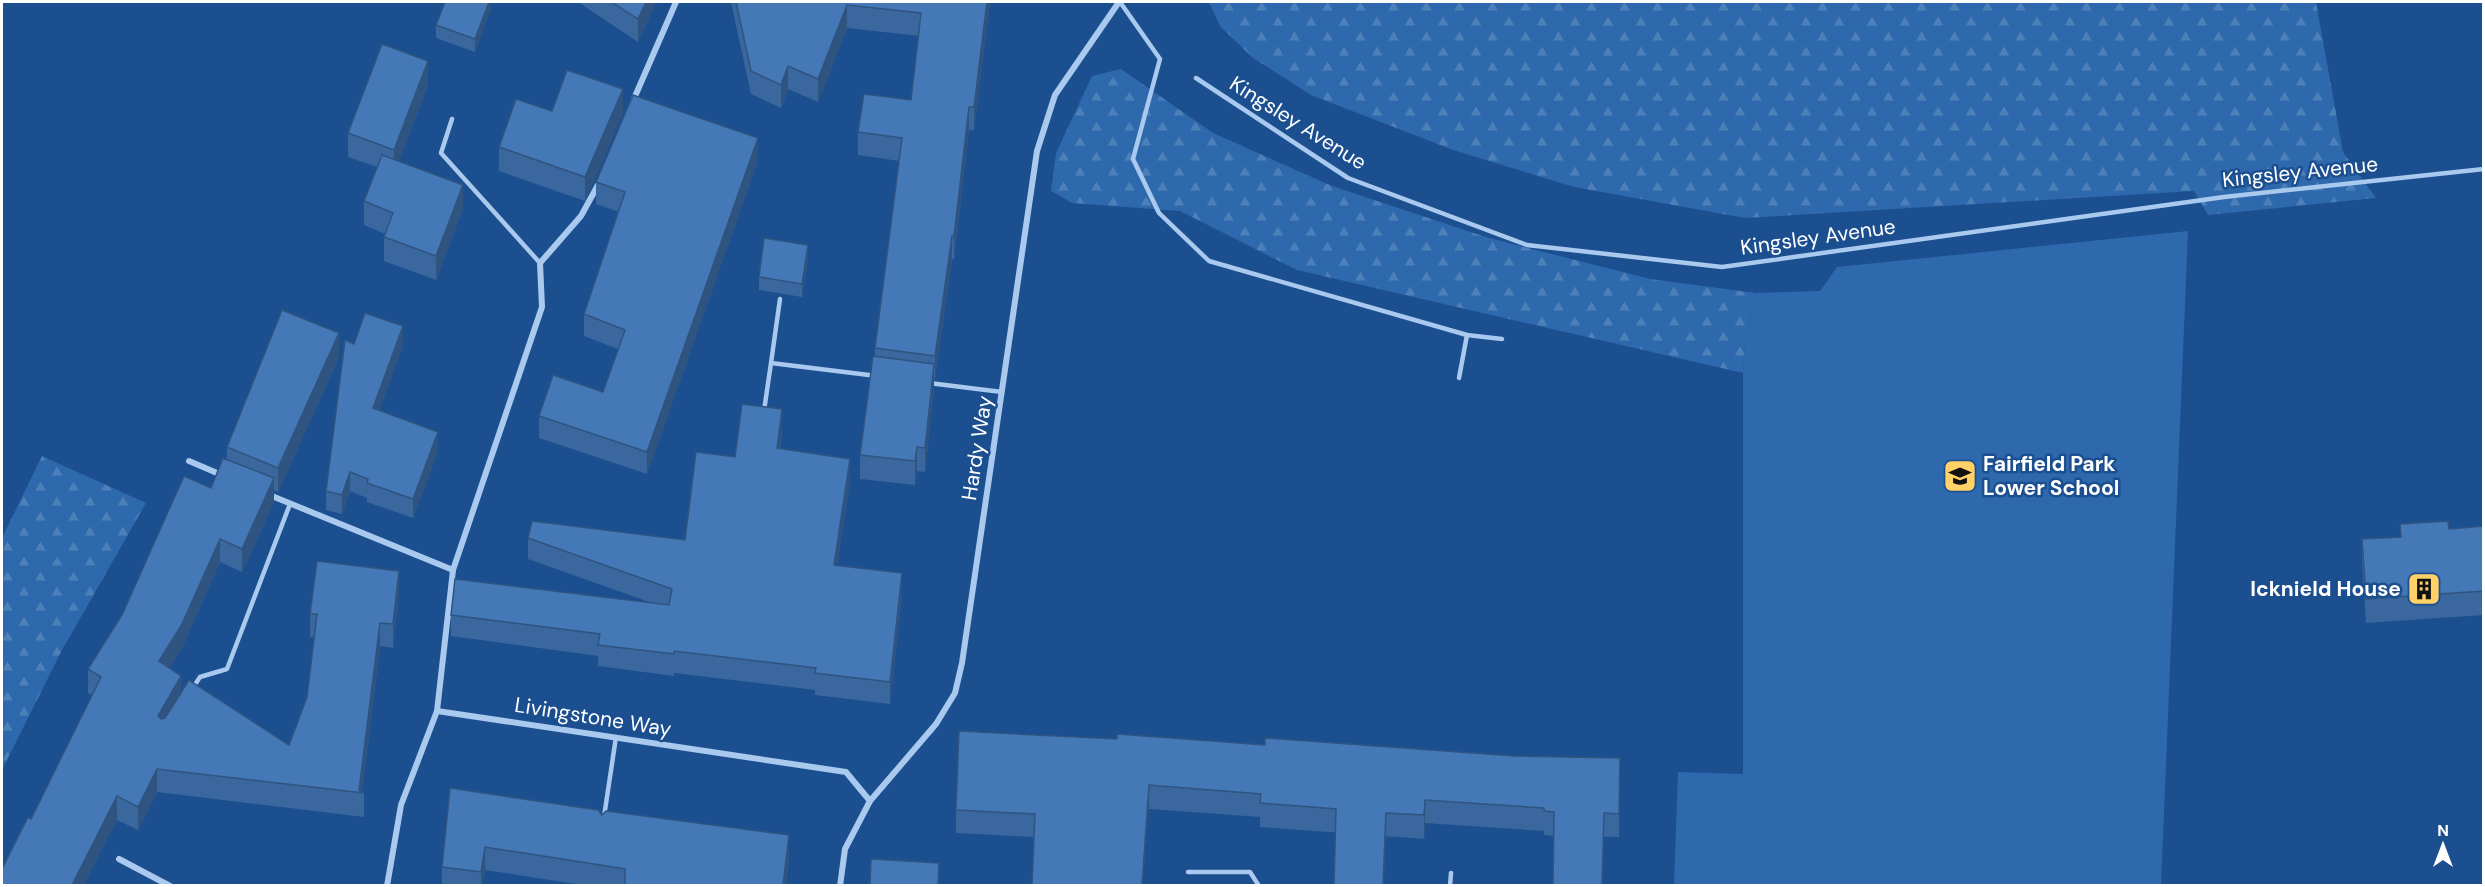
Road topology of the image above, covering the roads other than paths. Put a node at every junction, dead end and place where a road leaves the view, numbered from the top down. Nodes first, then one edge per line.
1 (676, 2) edge
2 (1120, 2) edge
3 (1196, 78) dead end
4 (628, 112) edge
5 (452, 119) dead end
6 (2484, 169) edge
7 (600, 181) edge
8 (540, 263) junction
9 (780, 299) dead end
10 (1467, 335) junction
11 (1502, 339) dead end
12 (771, 363) junction
13 (884, 377) edge
14 (1459, 378) dead end
15 (918, 381) edge
16 (1002, 392) junction
17 (764, 413) edge
18 (189, 461) dead end
19 (230, 478) edge
20 (260, 491) edge
21 (290, 504) junction
22 (453, 570) junction
23 (187, 697) edge
24 (437, 711) junction
25 (616, 737) junction
26 (870, 801) junction
27 (603, 823) edge
28 (119, 859) dead end
29 (1188, 872) dead end
30 (1451, 873) dead end
31 (170, 885) edge
32 (387, 885) edge
33 (840, 885) edge
34 (1259, 885) edge
35 (1450, 885) edge

1 - 4 street
2 - 10 lane
2 - 16 street, Hardy Way
3 - 6 lane, Kingsley Avenue
5 - 8 lane
7 - 8 street
8 - 22 street
9 - 12 lane
10 - 11 lane
10 - 14 lane
12 - 13 lane
12 - 17 lane
15 - 16 lane
16 - 26 street, Hardy Way
18 - 19 street
20 - 21 street
21 - 22 street
21 - 23 lane
22 - 24 street
24 - 25 street, Livingstone Way
24 - 32 street
25 - 26 street, Livingstone Way
25 - 27 lane
26 - 33 street, Hardy Way
28 - 31 street
29 - 34 lane
30 - 35 lane

